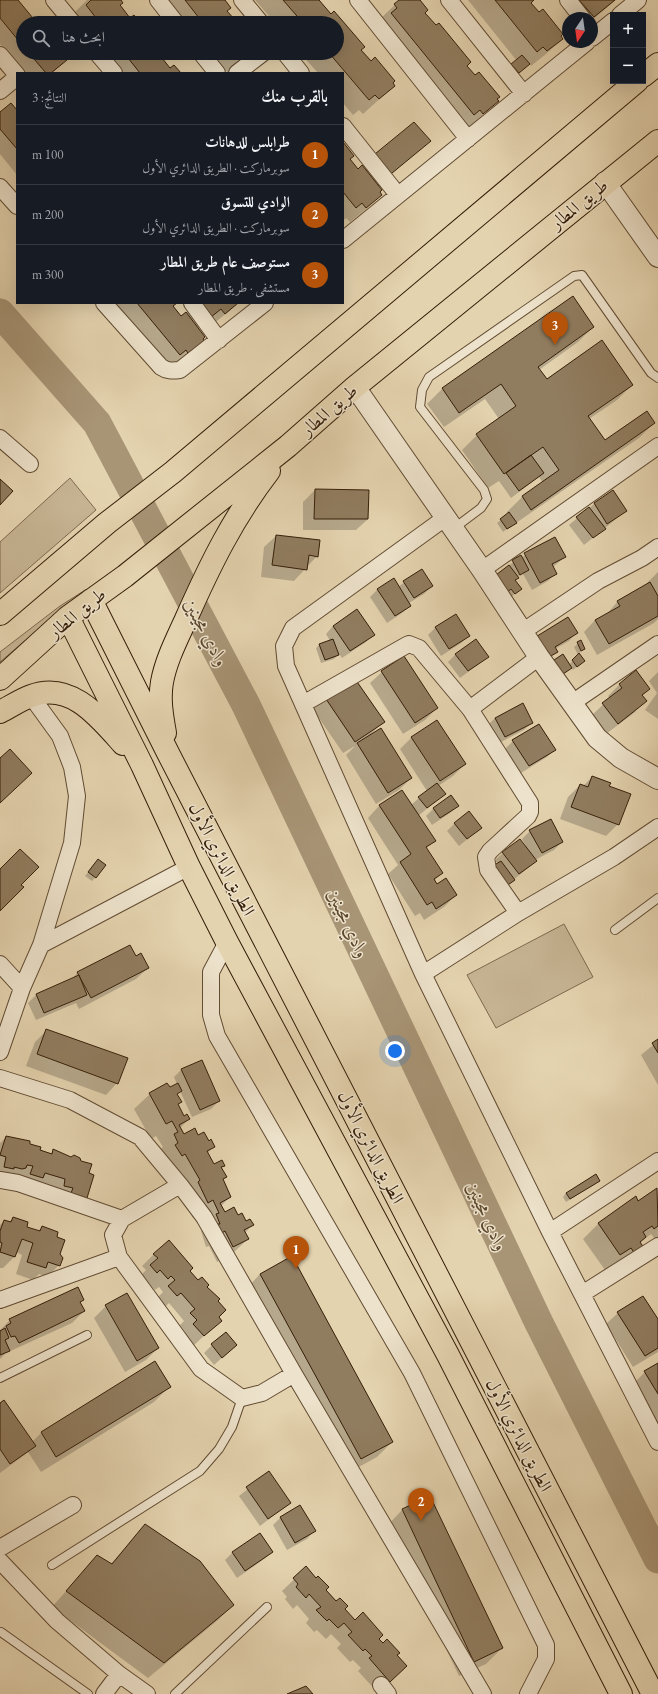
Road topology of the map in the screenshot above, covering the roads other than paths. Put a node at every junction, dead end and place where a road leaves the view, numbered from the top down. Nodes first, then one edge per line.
1 (158, 0) edge
2 (242, 0) edge
3 (358, 0) edge
4 (449, 0) edge
5 (568, 0) edge
6 (638, 0) edge
7 (58, 1) edge
8 (577, 12) edge
9 (624, 12) edge
10 (68, 16) edge
11 (171, 16) edge
12 (255, 16) edge
13 (610, 23) edge
14 (598, 32) edge
15 (578, 48) edge
16 (0, 55) edge
17 (101, 60) edge
18 (207, 60) edge
19 (254, 60) edge
20 (291, 60) edge
21 (658, 64) edge
22 (107, 71) edge
23 (216, 72) edge
24 (238, 72) edge
25 (300, 72) edge
26 (646, 74) edge
27 (16, 75) edge
28 (16, 77) edge
29 (633, 84) edge
30 (0, 91) edge
31 (524, 94) junction
32 (344, 127) edge
33 (468, 138) junction
34 (658, 141) edge
35 (605, 182) junction
36 (0, 187) edge
37 (398, 195) junction
38 (16, 205) edge
39 (345, 235) edge
40 (658, 257) edge
41 (105, 304) edge
42 (193, 304) edge
43 (264, 304) edge
44 (219, 340) junction
45 (658, 378) edge
46 (355, 387) junction
47 (0, 438) edge
48 (288, 446) junction
49 (658, 446) edge
50 (30, 464) dead end
51 (449, 523) junction
52 (658, 547) edge
53 (482, 570) junction
54 (91, 600) junction
55 (0, 614) edge
56 (68, 618) junction
57 (522, 632) junction
58 (658, 644) edge
59 (539, 657) junction
60 (0, 679) edge
61 (31, 696) junction
62 (572, 703) junction
63 (303, 704) junction
64 (470, 709) junction
65 (0, 712) edge
66 (169, 755) junction
67 (142, 765) junction
68 (658, 779) edge
69 (658, 827) edge
70 (189, 867) junction
71 (658, 898) edge
72 (518, 913) junction
73 (615, 930) dead end
74 (227, 942) junction
75 (41, 945) junction
76 (0, 964) edge
77 (423, 974) junction
78 (22, 988) junction
79 (0, 1052) edge
80 (0, 1078) edge
81 (658, 1161) edge
82 (0, 1180) edge
83 (180, 1185) junction
84 (122, 1220) junction
85 (550, 1232) junction
86 (655, 1253) edge
87 (119, 1257) junction
88 (582, 1294) junction
89 (0, 1300) edge
90 (87, 1335) dead end
91 (294, 1374) junction
92 (0, 1378) edge
93 (242, 1398) junction
94 (658, 1442) edge
95 (73, 1505) dead end
96 (0, 1548) edge
97 (0, 1561) edge
98 (52, 1565) dead end
99 (266, 1607) dead end
100 (1, 1632) dead end
101 (118, 1674) junction
102 (88, 1694) edge
103 (104, 1694) edge
104 (147, 1694) edge
105 (175, 1694) edge
106 (483, 1694) edge
107 (528, 1694) edge
108 (621, 1694) edge
109 (653, 1694) edge

1 - 11 street
2 - 12 street
3 - 33 street
4 - 31 street
5 - 8 street
6 - 9 street
7 - 10 street
13 - 14 street
15 - 31 street
16 - 27 street
17 - 22 street
18 - 23 street
19 - 24 street
20 - 25 street
21 - 26 highway
28 - 30 street
29 - 55 highway
31 - 33 street
32 - 37 street
33 - 37 street
34 - 35 highway, طريق المطار
35 - 40 street
35 - 46 highway, طريق المطار
36 - 38 street
37 - 39 street
41 - 44 street
42 - 44 street
43 - 44 street
45 - 51 lane
46 - 48 highway, طريق المطار
46 - 51 street
47 - 50 street
48 - 54 highway, طريق المطار
48 - 66 highway
49 - 53 street
51 - 53 street
51 - 63 street
52 - 57 street
53 - 57 street
54 - 56 highway, طريق المطار
54 - 66 highway, الطريق الدائري الأول
56 - 60 highway, طريق المطار
56 - 67 highway, الطريق الدائري الأول
57 - 59 street
58 - 62 street
59 - 62 street
59 - 64 street
61 - 65 highway
61 - 67 highway
61 - 75 street
62 - 68 street
63 - 64 street
63 - 77 street
64 - 72 street
66 - 109 highway, الطريق الدائري الأول
67 - 70 highway, الطريق الدائري الأول
69 - 72 street
70 - 74 highway, الطريق الدائري الأول
70 - 75 street
71 - 73 lane
72 - 77 street
74 - 107 street
74 - 108 highway, الطريق الدائري الأول
75 - 78 street
76 - 78 street
77 - 85 street
78 - 79 street
80 - 83 street
81 - 85 street
82 - 84 street
83 - 84 street
83 - 91 street
84 - 87 street
85 - 88 street
86 - 88 street
87 - 89 street
87 - 93 street
88 - 94 street
90 - 92 lane
91 - 93 street
91 - 106 street
93 - 98 lane
95 - 96 street
97 - 101 street
99 - 105 lane
100 - 102 lane
101 - 103 street
101 - 104 street

